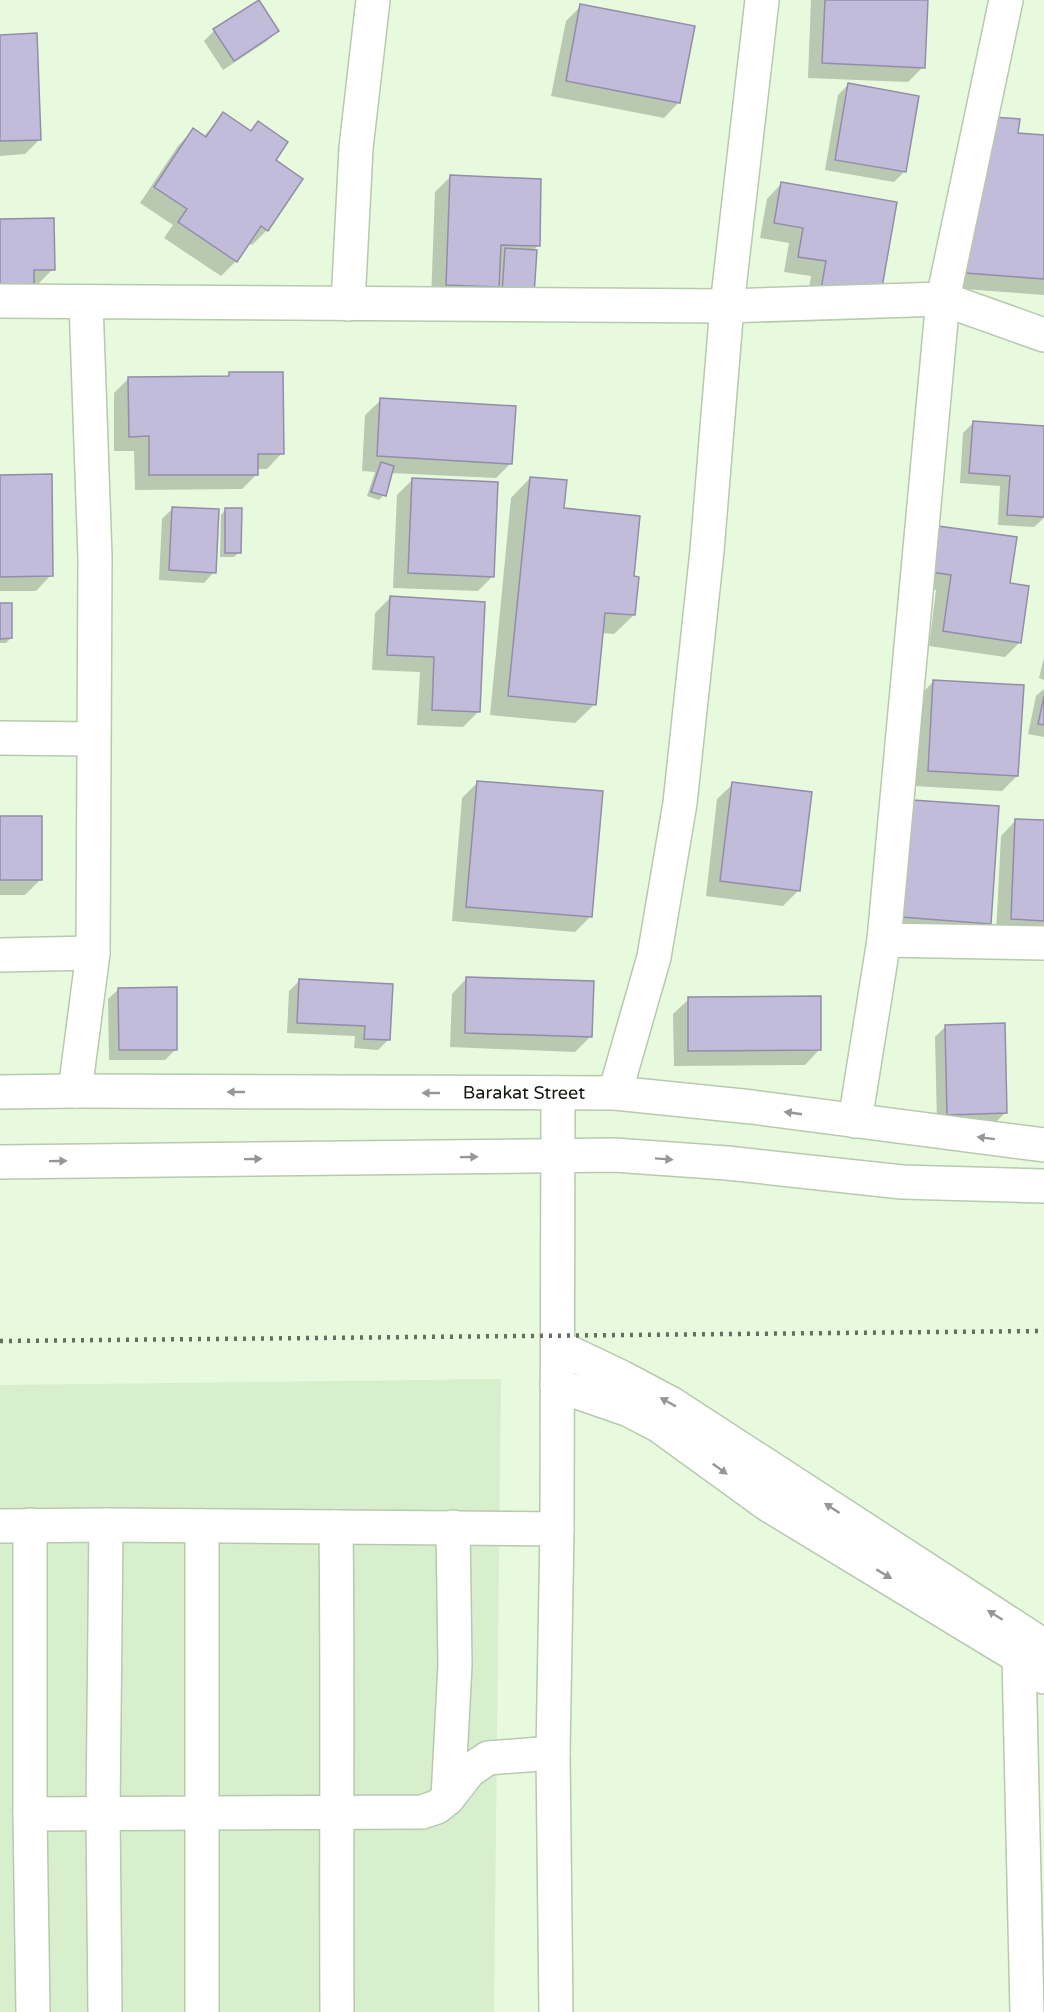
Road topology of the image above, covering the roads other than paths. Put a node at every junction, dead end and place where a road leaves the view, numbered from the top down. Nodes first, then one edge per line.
1 (373, 0) edge
2 (762, 0) edge
3 (1006, 0) edge
4 (943, 299) junction
5 (0, 301) edge
6 (87, 302) junction
7 (348, 304) junction
8 (727, 306) junction
9 (1044, 335) edge
10 (0, 738) edge
11 (93, 739) junction
12 (884, 940) junction
13 (1044, 943) edge
14 (93, 953) junction
15 (0, 954) edge
16 (75, 1091) junction
17 (0, 1092) edge
18 (558, 1093) junction
19 (615, 1093) junction
20 (855, 1121) junction
21 (1044, 1145) edge
22 (558, 1156) junction
23 (0, 1162) edge
24 (1044, 1186) edge
25 (558, 1347) junction
26 (557, 1385) junction
27 (106, 1525) junction
28 (15, 1526) edge
29 (202, 1526) junction
30 (336, 1527) junction
31 (453, 1527) junction
32 (557, 1529) junction
33 (1032, 1651) edge
34 (1044, 1677) edge
35 (554, 1753) junction
36 (448, 1798) junction
37 (103, 1813) junction
38 (202, 1813) junction
39 (30, 1814) junction
40 (336, 1814) junction
41 (33, 2012) edge
42 (105, 2012) edge
43 (202, 2012) edge
44 (337, 2012) edge
45 (556, 2012) edge
46 (1027, 2012) edge

1 - 7 street
2 - 8 street
3 - 4 street
4 - 8 street
4 - 9 street
4 - 12 street
5 - 6 street
6 - 7 street
6 - 11 street
7 - 8 street
8 - 19 street
10 - 11 street
11 - 14 street
12 - 13 street
12 - 20 street
14 - 15 street
14 - 16 street
16 - 17 street, Barakat Street
18 -> 16 street, Barakat Street
18 - 19 street, Barakat Street
18 - 22 street
20 -> 19 street, Barakat Street
21 -> 20 street, Barakat Street
23 -> 22 street
22 -> 24 street
22 - 25 street
25 - 26 street
33 -> 25 street
26 - 32 street
26 -> 33 street
27 - 28 street
27 - 29 street
27 - 37 street
28 - 39 street
29 - 30 street
29 - 38 street
30 - 31 street
30 - 40 street
31 - 32 street
31 - 36 street
32 - 35 street
33 - 34 street
33 - 46 street
35 - 36 street
35 - 45 street
36 - 40 street
37 - 38 street
37 - 39 street
37 - 42 street
38 - 40 street
38 - 43 street
39 - 41 street
40 - 44 street

